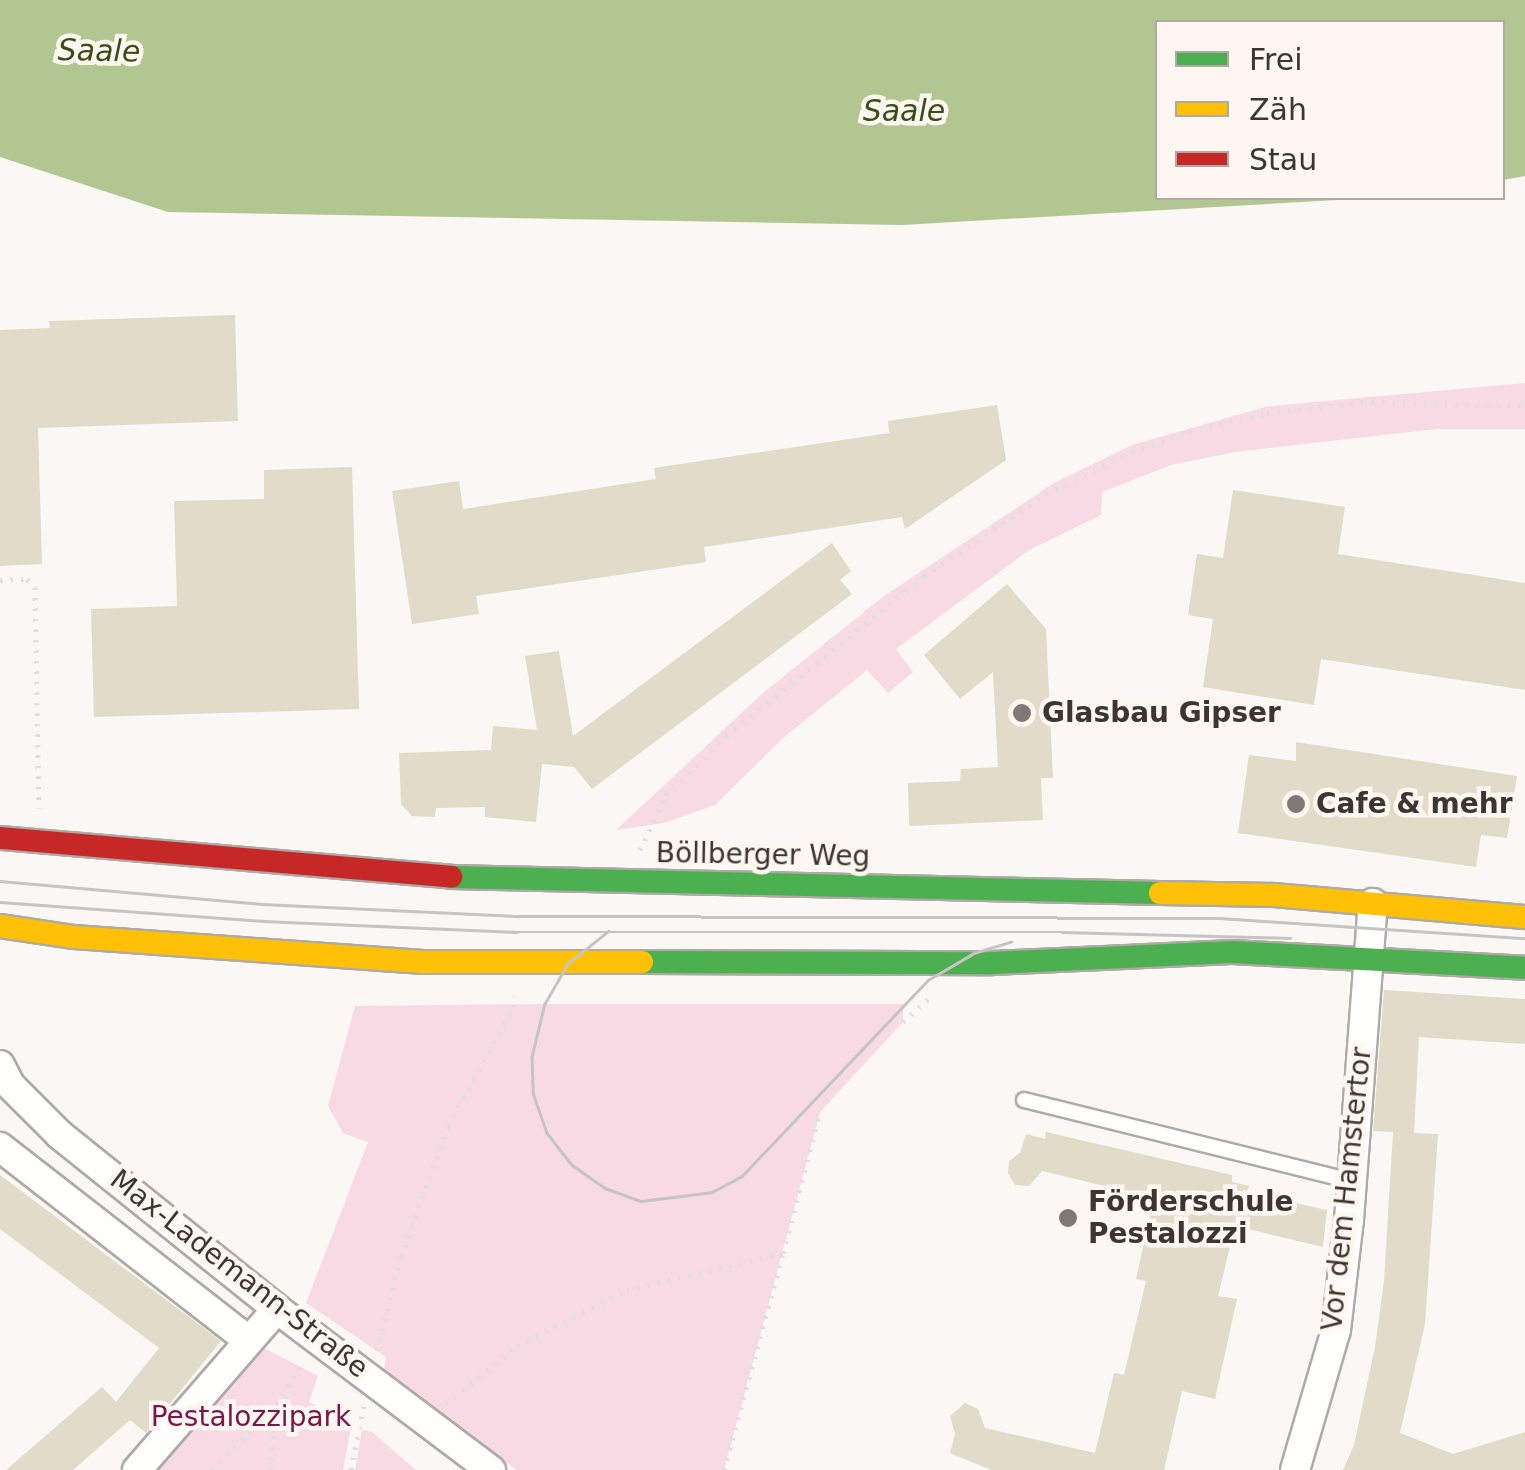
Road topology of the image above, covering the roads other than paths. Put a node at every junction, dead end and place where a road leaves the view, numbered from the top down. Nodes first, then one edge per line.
1 (0, 838) edge
2 (1373, 903) junction
3 (1525, 917) edge
4 (0, 926) edge
5 (1368, 957) junction
6 (1525, 968) edge
7 (0, 1066) edge
8 (1024, 1100) dead end
9 (0, 1147) edge
10 (1352, 1181) junction
11 (277, 1309) junction
12 (247, 1339) junction
13 (137, 1470) edge
14 (491, 1470) edge
15 (1295, 1470) edge

1 - 2 street, Böllberger Weg
2 - 3 street, Böllberger Weg
2 - 5 street, Vor dem Hamstertor
4 - 5 street
5 - 6 street
5 - 10 street, Vor dem Hamstertor
7 - 11 street, Max-Lademann-Straße
8 - 10 lane
9 - 12 street, Max-Lademann-Straße
10 - 15 street, Vor dem Hamstertor
11 - 12 street
11 - 14 street, Max-Lademann-Straße
12 - 13 street

